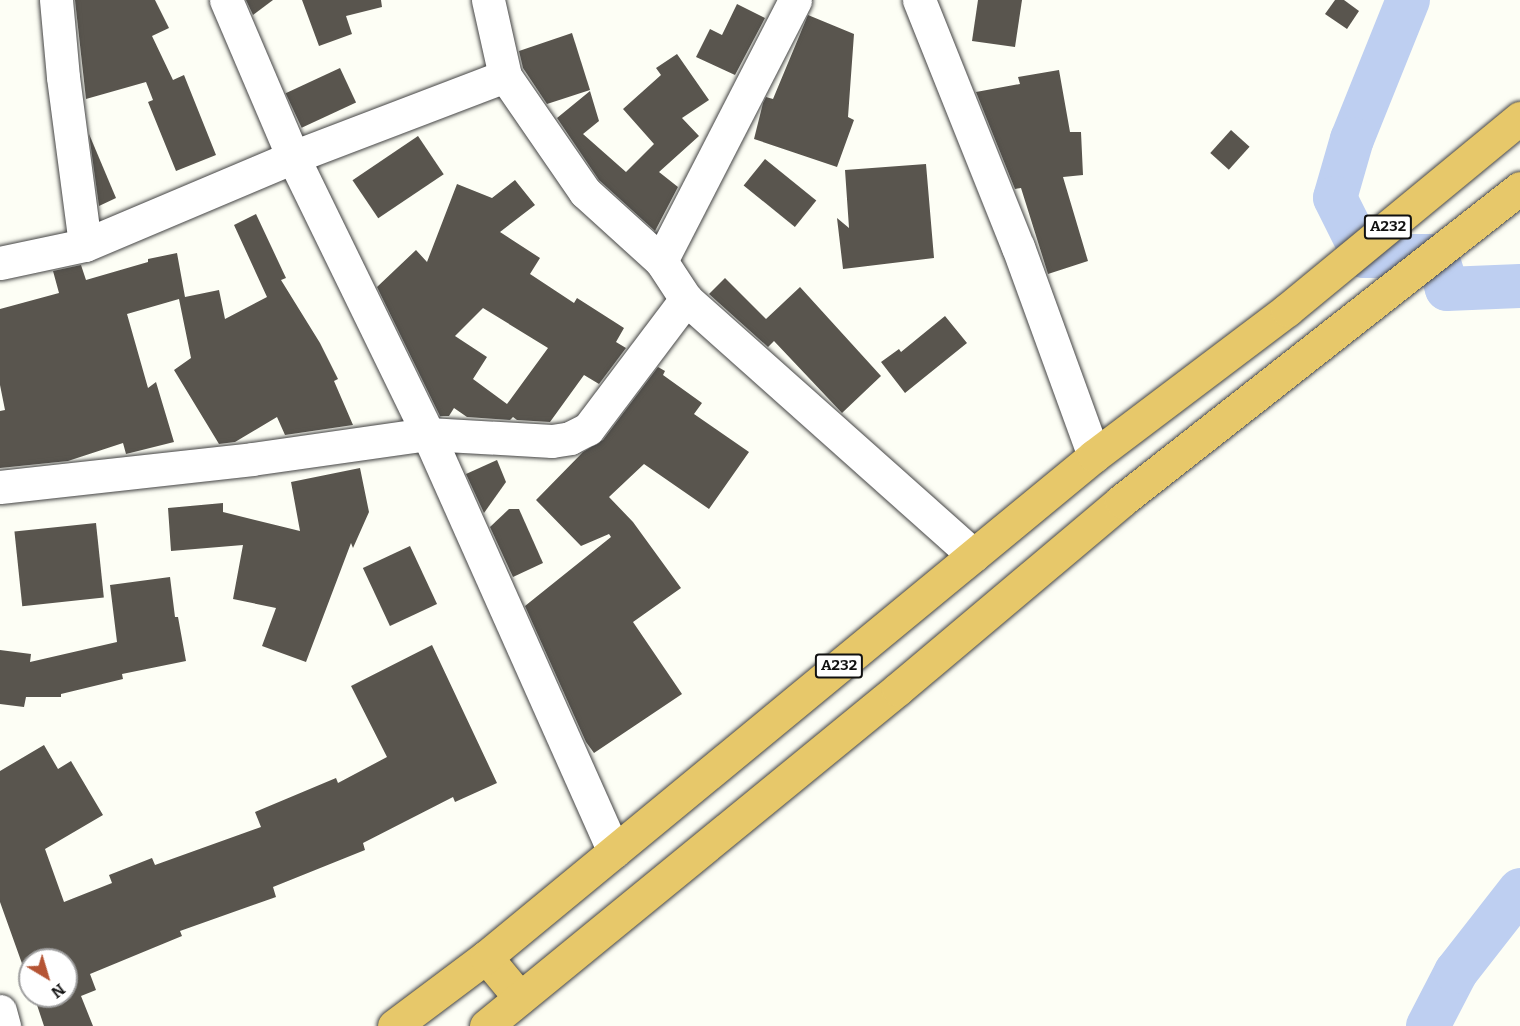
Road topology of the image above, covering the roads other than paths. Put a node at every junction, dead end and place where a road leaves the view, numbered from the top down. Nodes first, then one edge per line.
1 (56, 0) edge
2 (226, 0) edge
3 (488, 0) edge
4 (795, 0) edge
5 (919, 0) edge
6 (506, 76) junction
7 (1520, 118) edge
8 (293, 157) junction
9 (1520, 188) edge
10 (85, 245) junction
11 (661, 261) junction
12 (0, 263) edge
13 (686, 299) junction
14 (428, 434) junction
15 (1094, 456) junction
16 (0, 487) edge
17 (973, 555) junction
18 (614, 851) junction
19 (486, 957) junction
20 (520, 998) junction
21 (0, 1011) edge
22 (4, 1026) edge
23 (394, 1026) edge
24 (486, 1026) edge

1 - 10 street
2 - 8 street
3 - 6 street
4 - 11 street
5 - 15 street
6 - 8 street
6 - 11 street
7 - 15 highway, A232
8 - 10 street
8 - 14 street
9 - 20 highway
10 - 12 street
11 - 13 street
13 - 14 street
13 - 17 street
14 - 16 street
14 - 18 street
15 - 17 highway, A232
17 - 18 highway, A232
18 - 19 highway, A232
19 - 20 highway
19 - 23 highway, A232
20 - 24 highway
21 - 22 street

